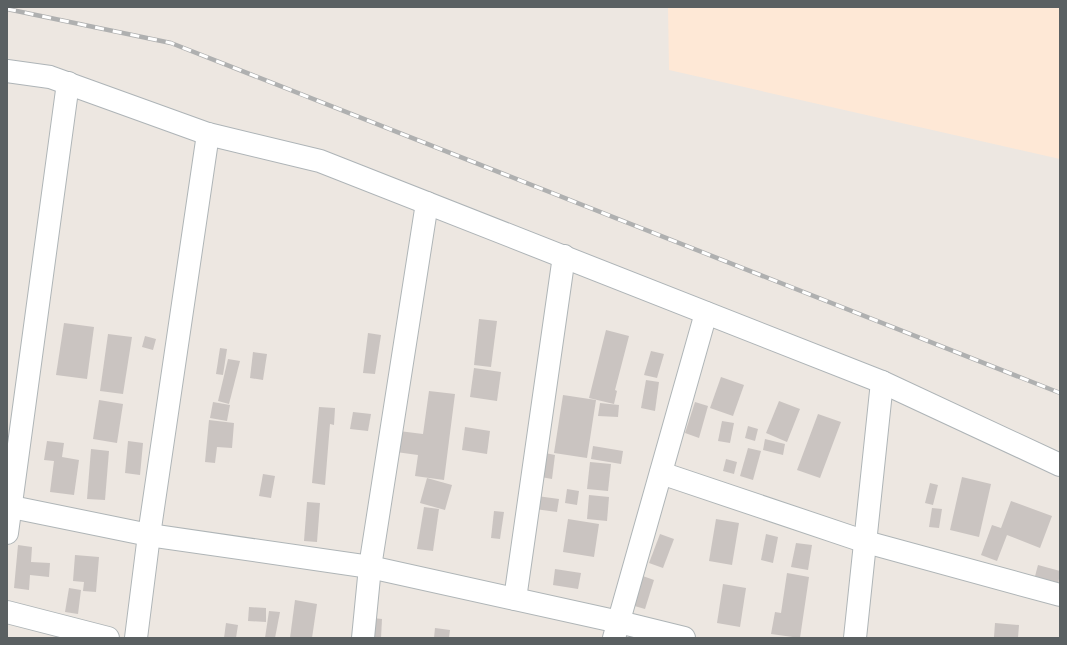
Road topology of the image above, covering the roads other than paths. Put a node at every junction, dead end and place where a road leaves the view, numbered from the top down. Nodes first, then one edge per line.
1 (7, 72) edge
2 (68, 83) junction
3 (208, 134) junction
4 (428, 203) junction
5 (564, 256) junction
6 (706, 313) junction
7 (882, 382) junction
8 (1060, 465) edge
9 (661, 473) junction
10 (9, 506) edge
11 (7, 533) edge
12 (149, 535) junction
13 (866, 542) junction
14 (370, 567) junction
15 (1060, 594) edge
16 (515, 599) junction
17 (7, 612) edge
18 (616, 630) edge
19 (108, 638) edge
20 (136, 638) edge
21 (363, 638) edge
22 (684, 638) edge
23 (855, 638) edge

1 - 2 street
2 - 3 street
2 - 10 street
3 - 4 street
3 - 12 street
4 - 5 street
4 - 14 street
5 - 6 street
5 - 16 street
6 - 7 street
6 - 9 street
7 - 8 street
7 - 13 street
9 - 13 street
9 - 18 street
10 - 11 street
10 - 12 street
12 - 14 street
12 - 20 street
13 - 15 street
13 - 23 street
14 - 16 street
14 - 21 street
16 - 18 street
17 - 19 street
18 - 22 street

